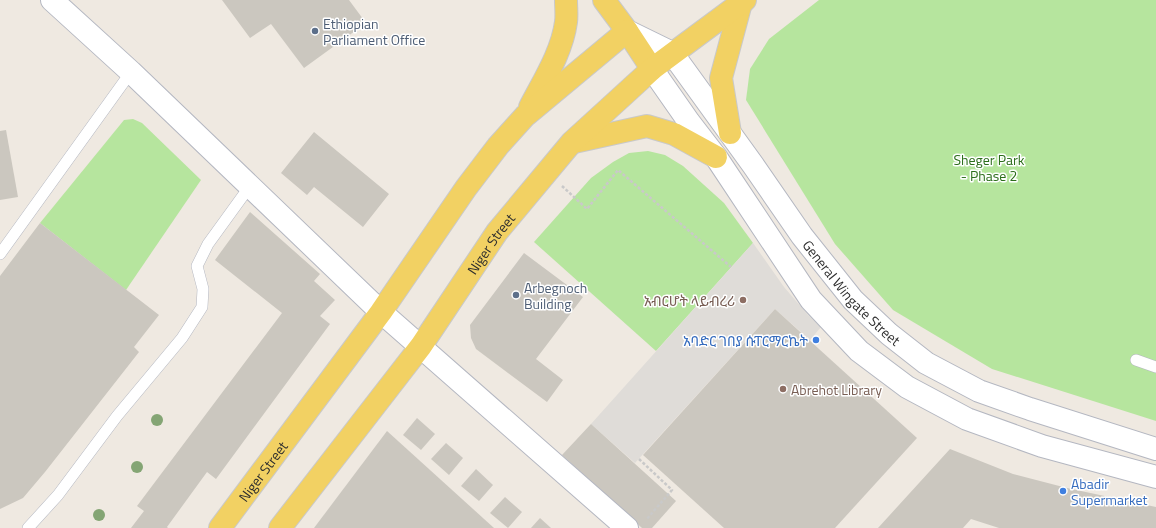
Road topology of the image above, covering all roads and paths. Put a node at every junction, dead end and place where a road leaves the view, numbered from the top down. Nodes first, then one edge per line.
1 (52, 0) edge
2 (566, 0) edge
3 (604, 0) edge
4 (743, 2) edge
5 (627, 32) junction
6 (672, 53) junction
7 (652, 69) junction
8 (131, 72) junction
9 (525, 116) junction
10 (730, 133) junction
11 (572, 142) junction
12 (716, 157) junction
13 (546, 173) junction
14 (250, 186) junction
15 (0, 254) edge
16 (731, 267) dead end
17 (381, 312) junction
18 (421, 346) junction
19 (1136, 360) dead end
20 (1156, 367) edge
21 (979, 391) junction
22 (967, 419) junction
23 (1156, 449) edge
24 (639, 459) dead end
25 (1156, 477) edge
26 (636, 525) edge
27 (28, 528) edge
28 (220, 528) edge
29 (280, 528) edge

1 - 8 main road
2 - 9 main road
3 - 5 main road
4 - 6 main road, Niger Street
4 - 10 main road
5 - 6 main road, General Wingate Street
5 - 7 main road
5 - 9 main road, Niger Street
6 - 7 main road, Niger Street
6 - 10 main road, General Wingate Street
7 - 11 main road, Niger Street
7 - 12 main road, General Wingate Street
8 - 14 main road
8 - 15 lane
9 - 17 main road, Niger Street
10 - 21 main road, General Wingate Street
11 - 12 main road
11 - 13 main road, Niger Street
12 - 22 main road, General Wingate Street
13 - 16 path
13 - 18 main road, Niger Street
14 - 17 main road
14 - 27 lane
17 - 18 main road
17 - 28 main road, Niger Street
18 - 26 main road
18 - 29 main road, Niger Street
19 - 20 lane
21 - 22 main road
21 - 23 main road, General Wingate Street
22 - 25 main road, General Wingate Street
24 - 26 path

